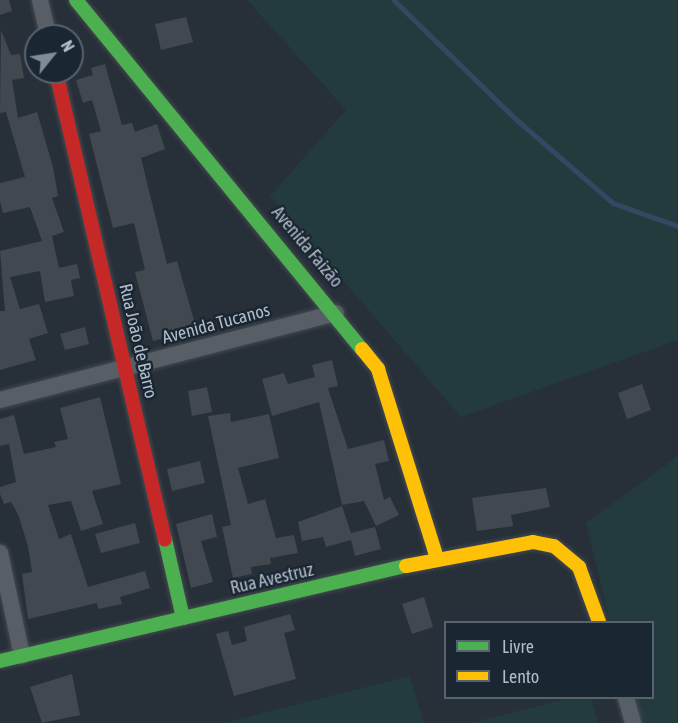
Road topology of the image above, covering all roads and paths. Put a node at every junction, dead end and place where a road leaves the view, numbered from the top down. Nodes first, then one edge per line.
1 (40, 0) edge
2 (76, 0) edge
3 (45, 24) edge
4 (59, 84) edge
5 (336, 313) junction
6 (124, 368) junction
7 (0, 400) edge
8 (0, 553) edge
9 (437, 559) junction
10 (183, 618) junction
11 (599, 621) edge
12 (22, 656) junction
13 (0, 661) edge
14 (626, 699) edge
15 (633, 723) edge

1 - 3 street
2 - 5 street, Avenida Faizão
4 - 6 street, Rua João de Barro
5 - 6 street, Avenida Tucanos
5 - 9 street, Avenida Faizão
6 - 7 street, Avenida Tucanos
6 - 10 street, Rua João de Barro
8 - 12 street
9 - 10 street, Rua Avestruz
9 - 11 street, Rua Avestruz
10 - 12 street, Rua Avestruz
12 - 13 street, Rua Avestruz
14 - 15 street

